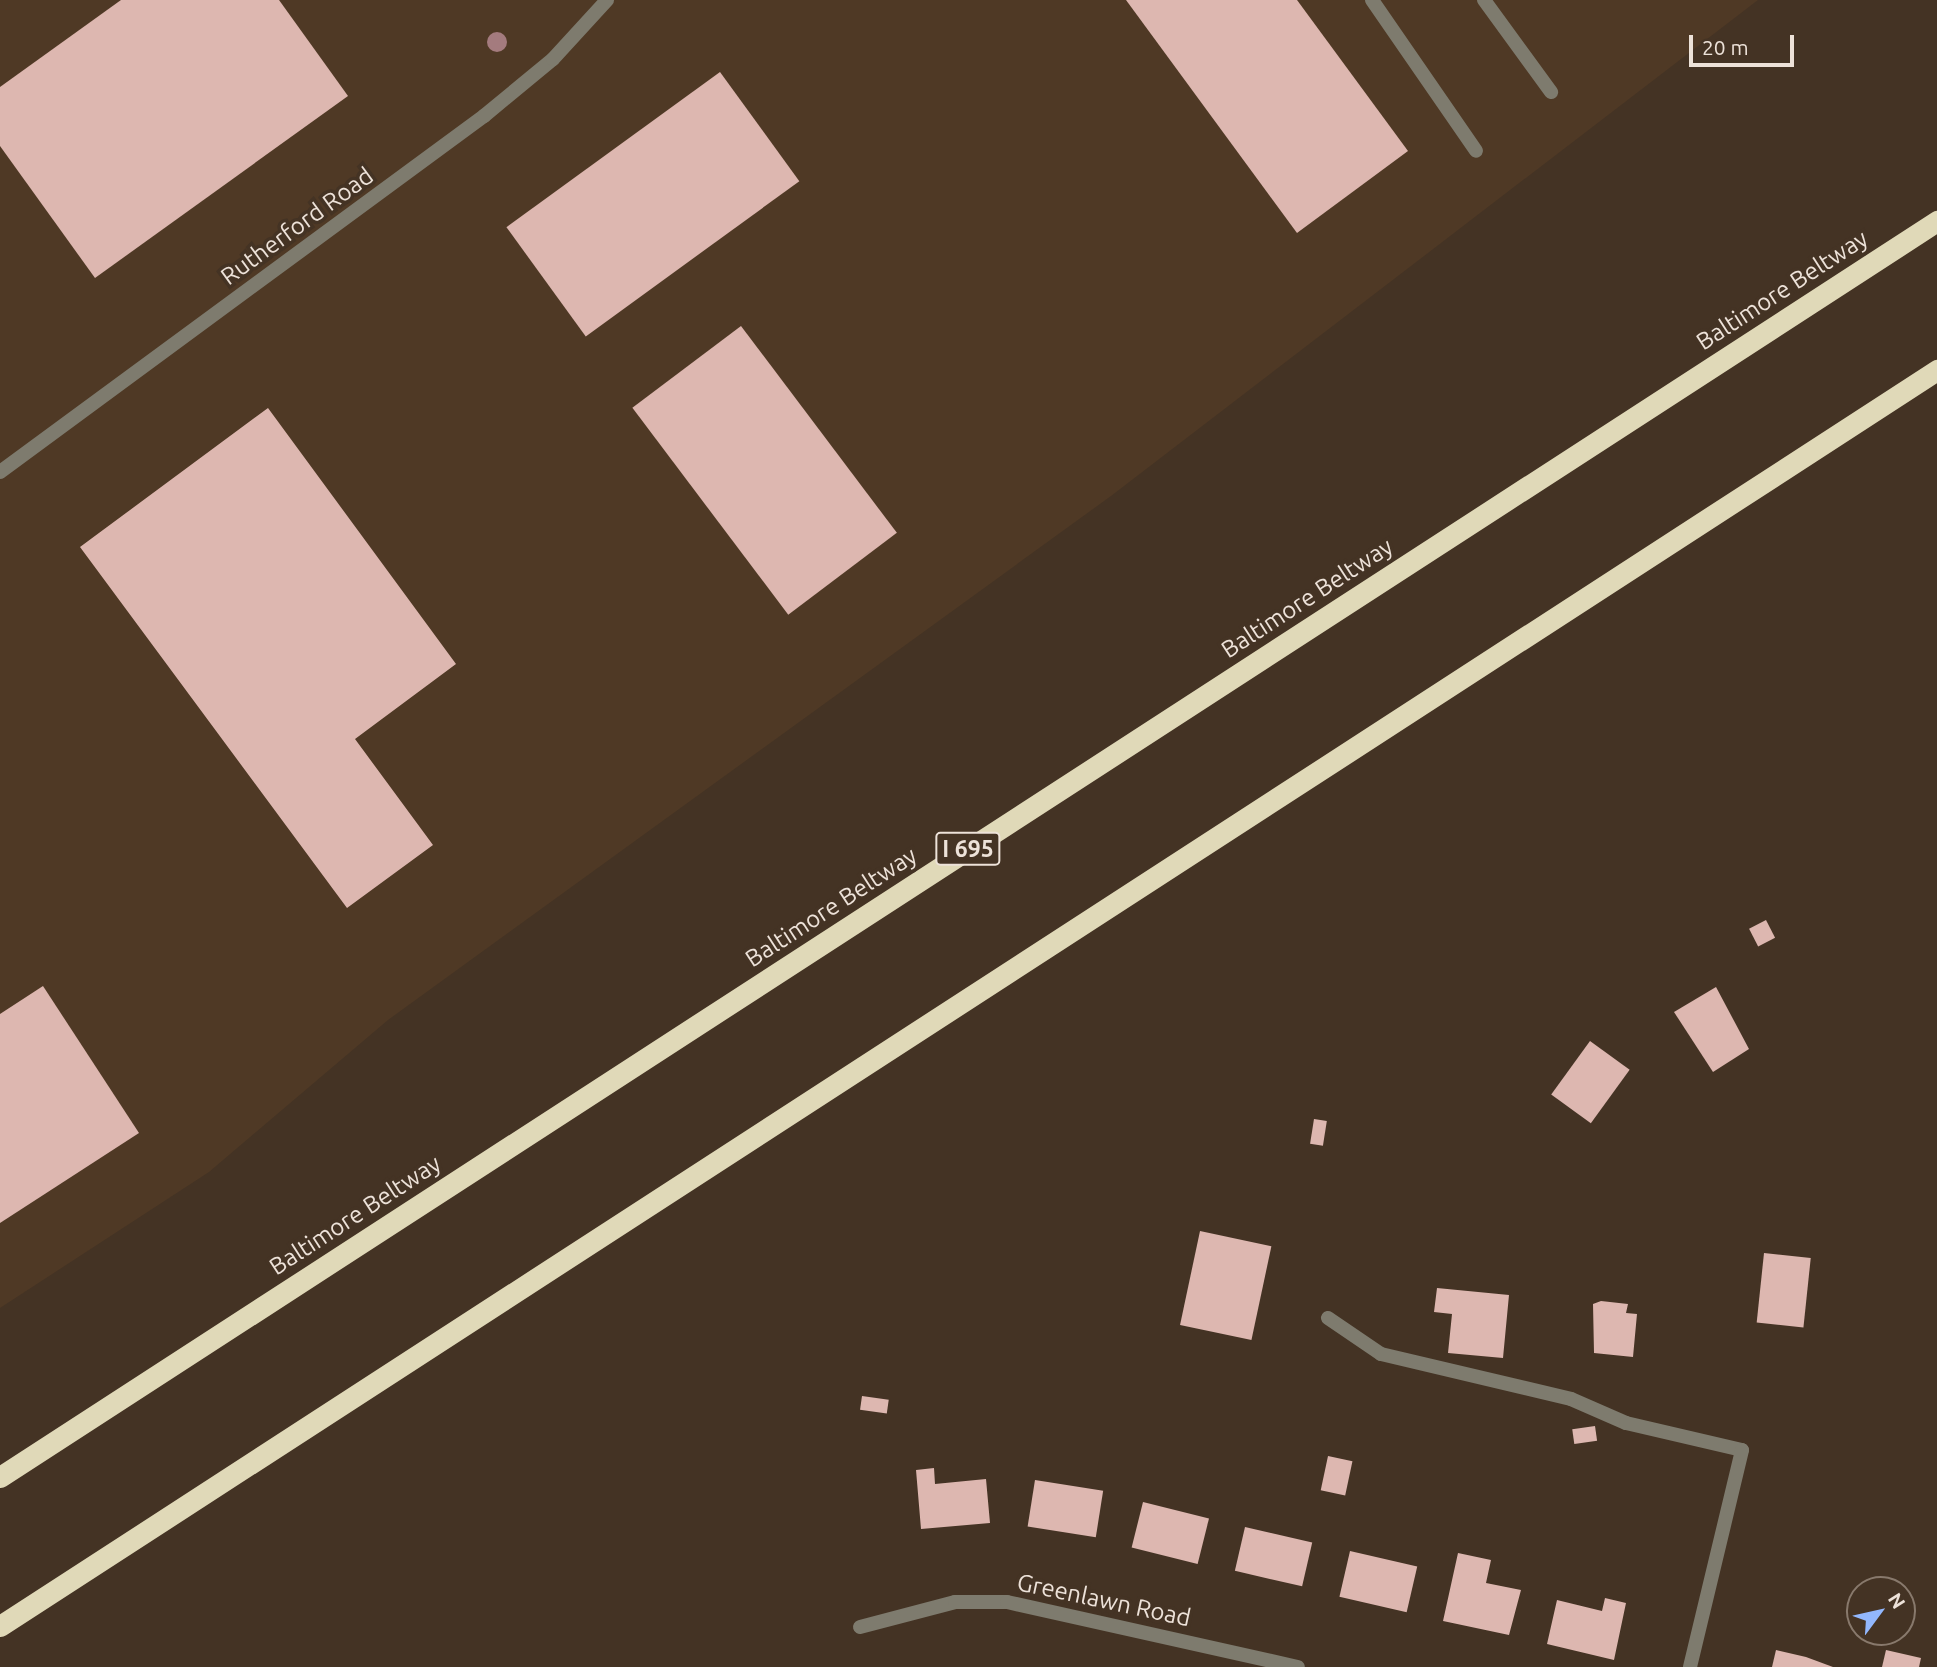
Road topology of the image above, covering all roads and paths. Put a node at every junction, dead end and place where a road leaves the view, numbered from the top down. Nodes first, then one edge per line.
1 (607, 0) edge
2 (1372, 0) edge
3 (1484, 0) edge
4 (1551, 92) dead end
5 (1476, 150) dead end
6 (1937, 221) edge
7 (1937, 370) edge
8 (0, 472) edge
9 (1328, 1318) dead end
10 (0, 1477) edge
11 (0, 1626) edge
12 (860, 1627) dead end
13 (1298, 1667) edge
14 (1690, 1667) edge

1 - 8 street, Rutherford Road
2 - 5 street
3 - 4 street
6 - 10 highway, Baltimore Beltway / I 695
7 - 11 highway
9 - 14 street
12 - 13 street, Greenlawn Road

